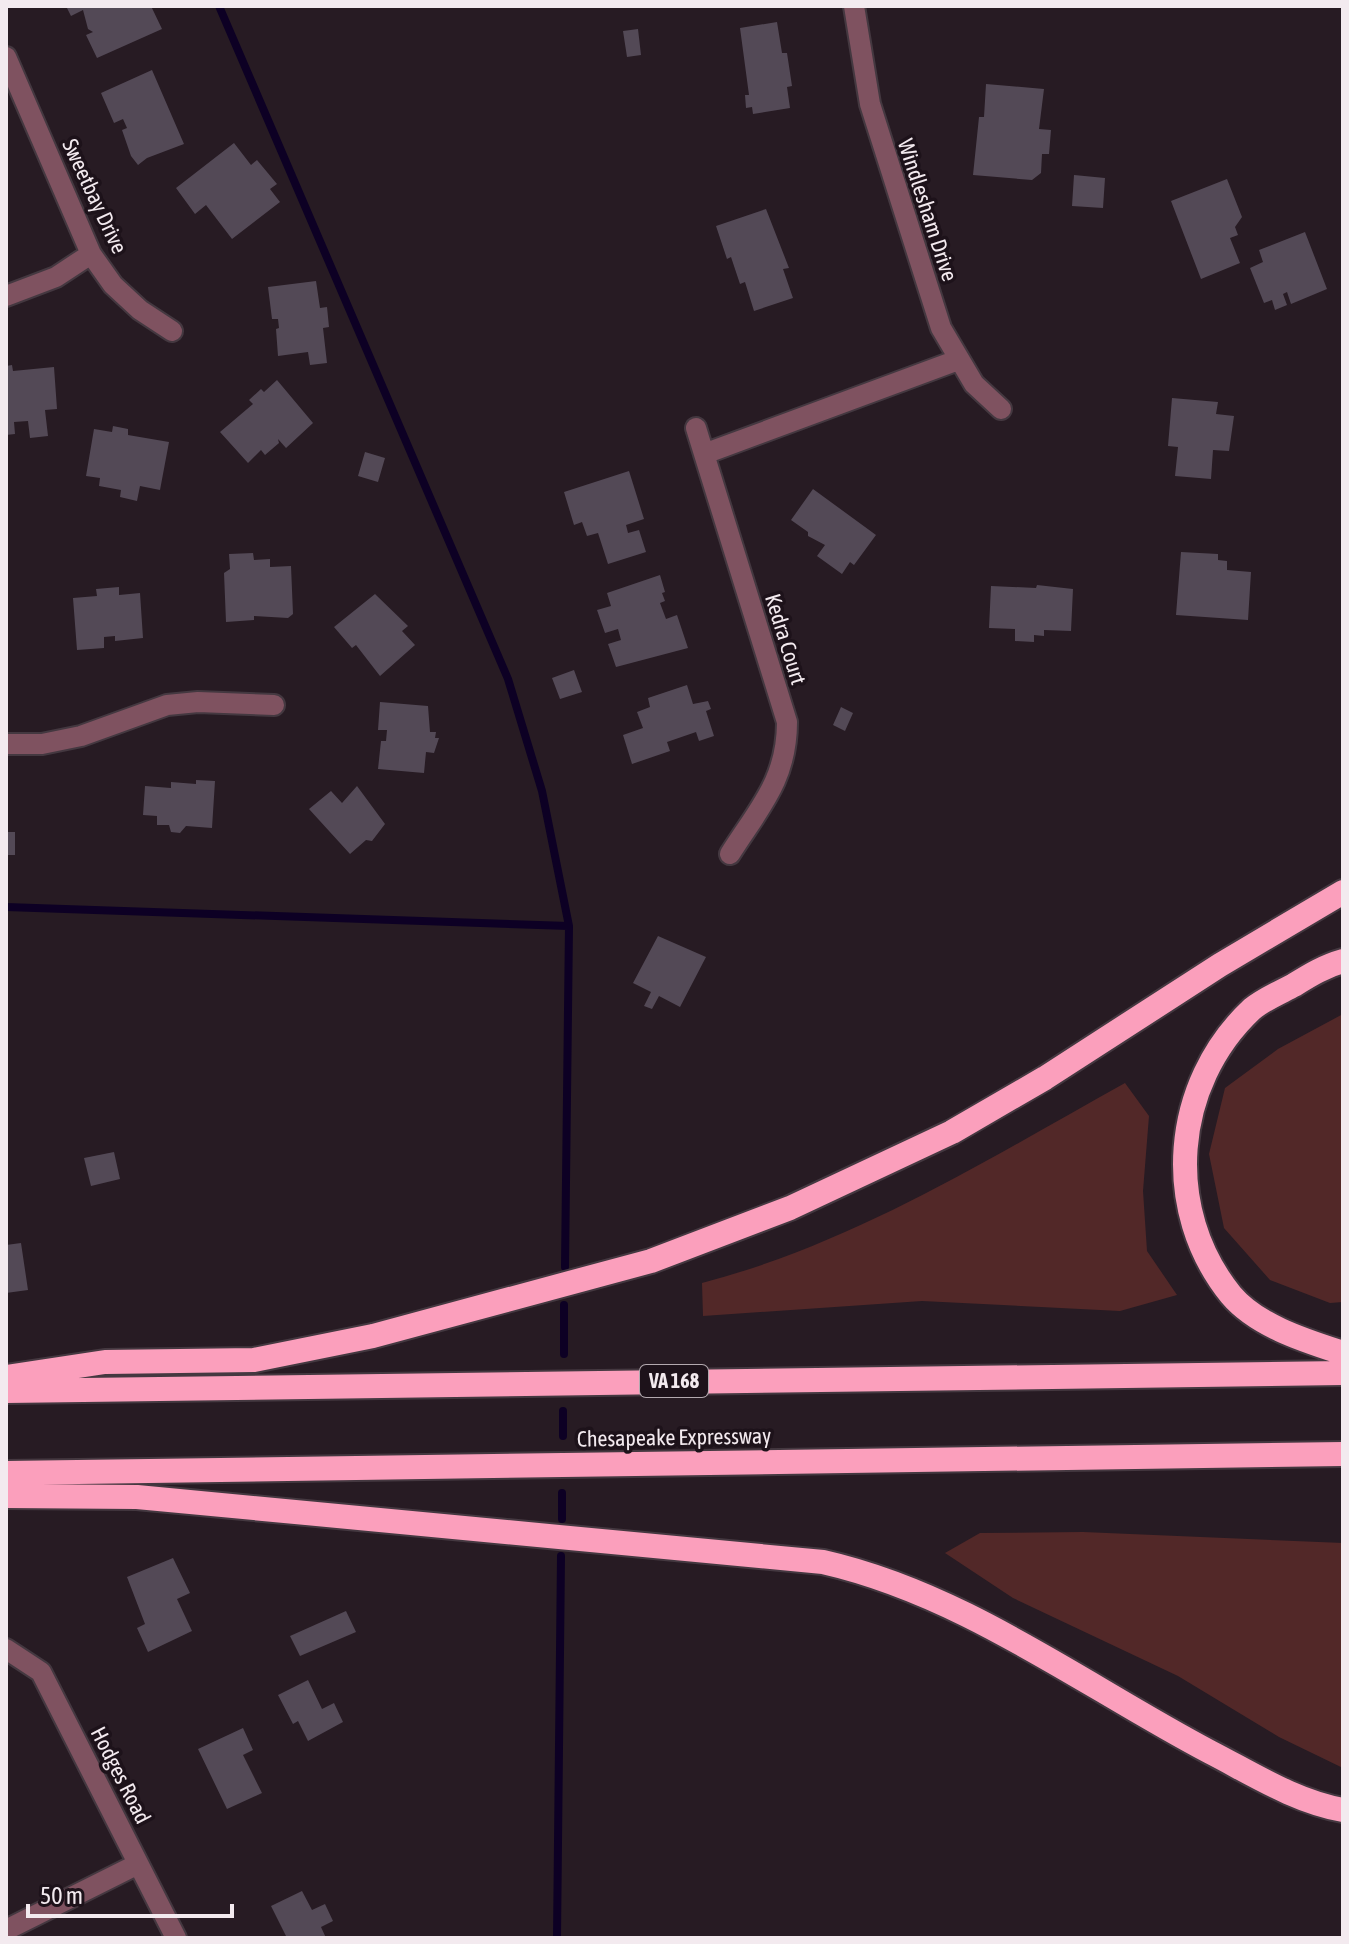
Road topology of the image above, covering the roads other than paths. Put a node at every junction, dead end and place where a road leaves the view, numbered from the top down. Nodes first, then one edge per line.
1 (854, 6) edge
2 (6, 57) edge
3 (91, 254) junction
4 (6, 296) edge
5 (172, 331) dead end
6 (958, 360) junction
7 (1001, 409) dead end
8 (696, 428) dead end
9 (704, 454) junction
10 (274, 705) dead end
11 (6, 744) edge
12 (730, 854) dead end
13 (1343, 892) edge
14 (1343, 961) edge
15 (1343, 1353) edge
16 (1343, 1373) edge
17 (6, 1377) edge
18 (6, 1391) edge
19 (1343, 1454) edge
20 (6, 1473) edge
21 (6, 1496) edge
22 (6, 1649) edge
23 (1343, 1810) edge
24 (138, 1864) junction
25 (6, 1930) edge
26 (176, 1938) edge

1 - 6 street, Windlesham Drive
2 - 3 street, Sweetbay Drive
3 - 4 street
3 - 5 street, Sweetbay Drive
6 - 7 street, Windlesham Drive
6 - 9 street
8 - 9 street, Kedra Court
9 - 12 street, Kedra Court
10 - 11 street
13 - 17 highway
14 - 15 highway
16 - 18 highway, VA 168
19 - 20 highway, Chesapeake Expressway
21 - 23 highway
22 - 24 street, Hodges Road
24 - 25 street
24 - 26 street, Hodges Road

